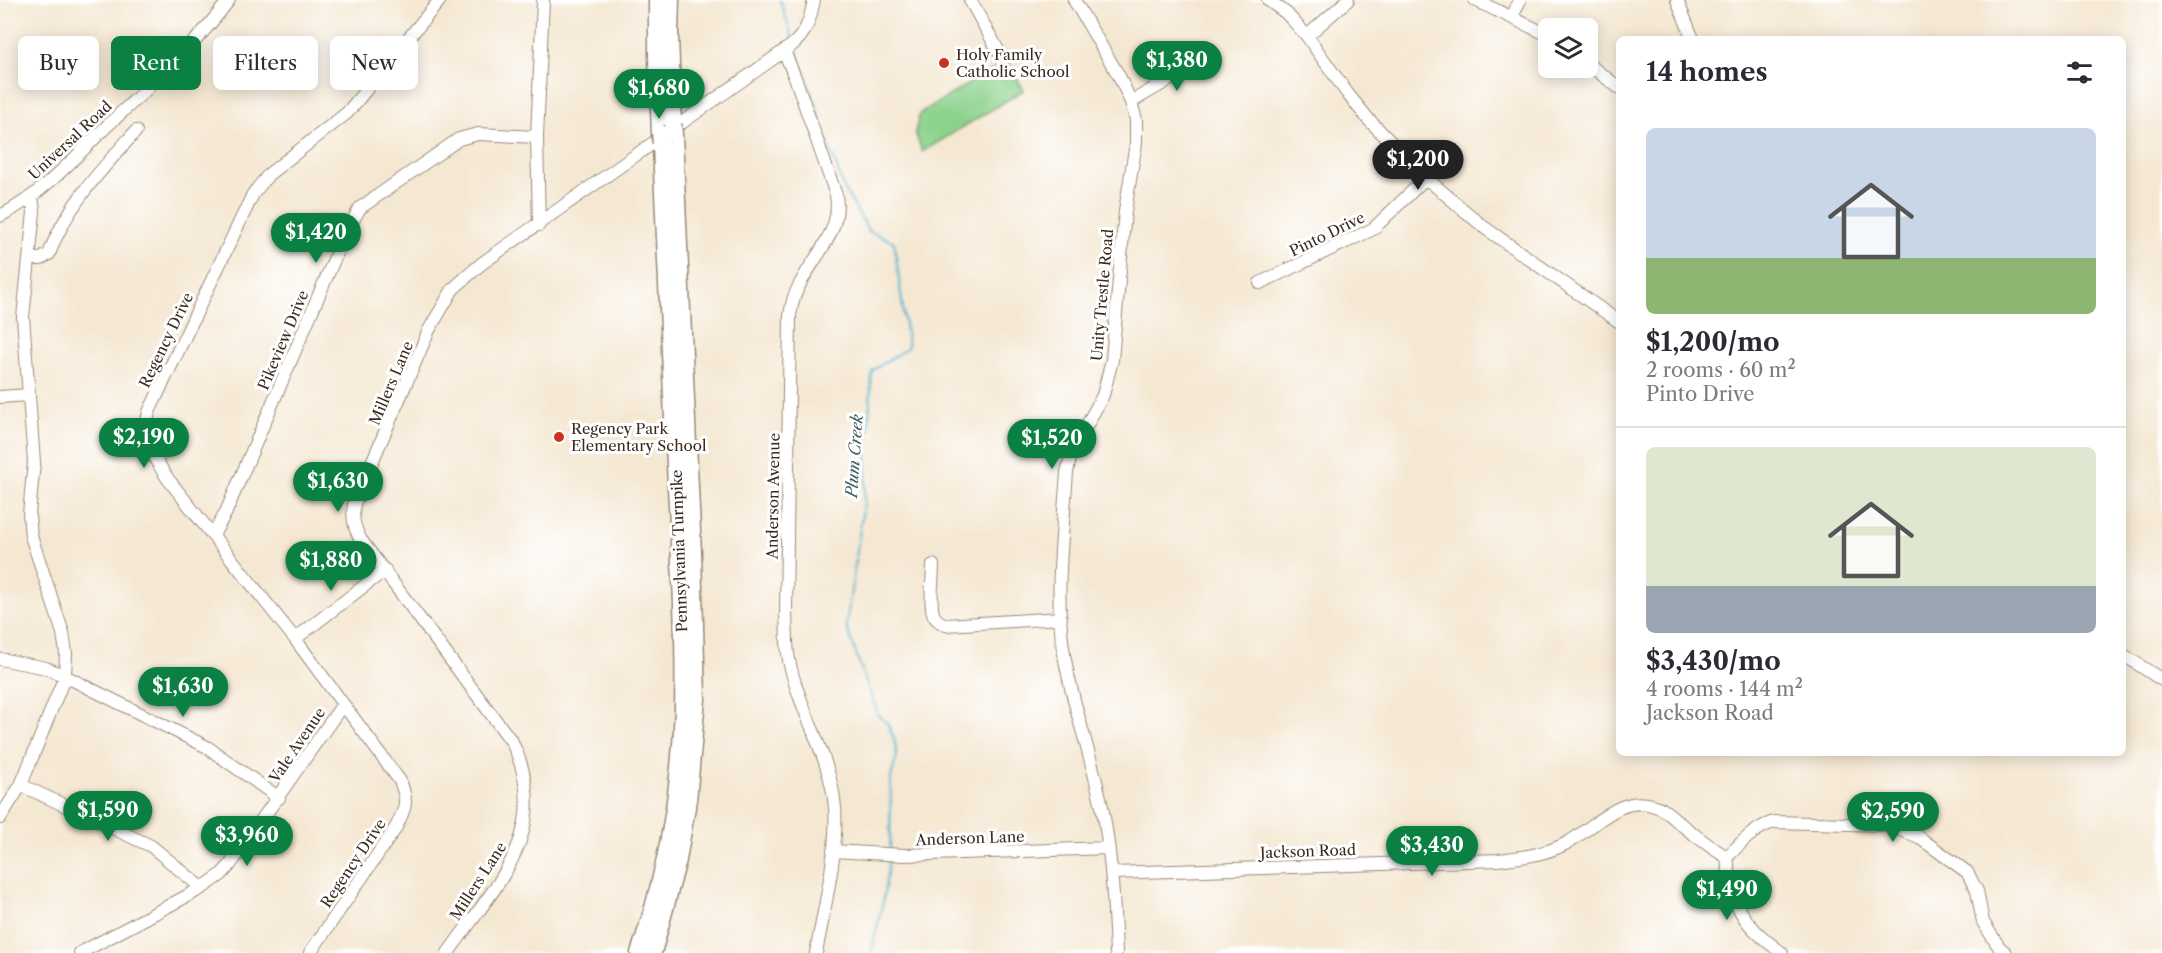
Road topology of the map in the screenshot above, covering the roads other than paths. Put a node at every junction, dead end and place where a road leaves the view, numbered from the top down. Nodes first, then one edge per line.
1 (229, 0) edge
2 (440, 0) edge
3 (543, 0) edge
4 (657, 0) edge
5 (671, 0) edge
6 (814, 0) edge
7 (970, 0) edge
8 (1074, 0) edge
9 (1268, 0) edge
10 (1348, 0) edge
11 (1475, 0) edge
12 (1520, 0) edge
13 (1677, 0) edge
14 (1512, 17) junction
15 (1538, 30) edge
16 (1307, 36) junction
17 (1692, 36) edge
18 (791, 46) junction
19 (999, 52) dead end
20 (1208, 57) dead end
21 (1598, 72) edge
22 (1616, 85) edge
23 (1131, 102) junction
24 (136, 131) dead end
25 (667, 134) junction
26 (537, 137) junction
27 (1426, 178) junction
28 (32, 196) junction
29 (0, 216) edge
30 (538, 225) junction
31 (29, 259) junction
32 (1260, 283) dead end
33 (1616, 320) edge
34 (28, 395) junction
35 (0, 397) edge
36 (213, 535) junction
37 (933, 565) dead end
38 (385, 570) junction
39 (1061, 618) junction
40 (295, 639) junction
41 (2126, 657) edge
42 (0, 659) edge
43 (65, 676) junction
44 (2162, 680) edge
45 (343, 704) junction
46 (21, 785) junction
47 (279, 798) junction
48 (0, 818) edge
49 (1108, 848) junction
50 (833, 851) junction
51 (1727, 857) junction
52 (1113, 873) junction
53 (202, 888) junction
54 (80, 953) edge
55 (310, 953) edge
56 (448, 953) edge
57 (639, 953) edge
58 (653, 953) edge
59 (816, 953) edge
60 (1116, 953) edge
61 (1782, 953) edge
62 (2006, 953) edge

1 - 28 street, Universal Road
2 - 36 street, Regency Drive
3 - 26 street
4 - 25 highway, Pennsylvania Turnpike
5 - 25 highway, Pennsylvania Turnpike
6 - 18 street
7 - 19 street
8 - 23 street, Unity Trestle Road
9 - 16 street
10 - 16 street
11 - 14 street
12 - 14 street
13 - 17 street
14 - 15 street
16 - 27 street
18 - 30 street, Millers Lane
18 - 50 street, Anderson Avenue
20 - 23 street
21 - 22 street
23 - 39 street, Unity Trestle Road
24 - 31 street
25 - 57 highway, Pennsylvania Turnpike
25 - 58 highway, Pennsylvania Turnpike
26 - 30 street
26 - 36 street, Pikeview Drive
27 - 32 street, Pinto Drive
27 - 33 street
28 - 29 street, Universal Road
28 - 31 street
30 - 38 street, Millers Lane
31 - 34 street
34 - 35 street
34 - 43 street
36 - 40 street, Regency Drive
37 - 39 street
38 - 40 street
38 - 56 street, Millers Lane
39 - 49 street, Unity Trestle Road
40 - 45 street, Regency Drive
41 - 44 street
42 - 43 street
43 - 46 street
43 - 47 street
45 - 47 street, Vale Avenue
45 - 55 street, Regency Drive
46 - 48 street
46 - 53 street
47 - 53 street, Vale Avenue
49 - 50 street, Anderson Lane
49 - 52 street, Unity Trestle Road
50 - 59 street, Anderson Avenue
51 - 52 street, Jackson Road
51 - 61 street
51 - 62 street
52 - 60 street, Unity Trestle Road
53 - 54 street, Vale Avenue

